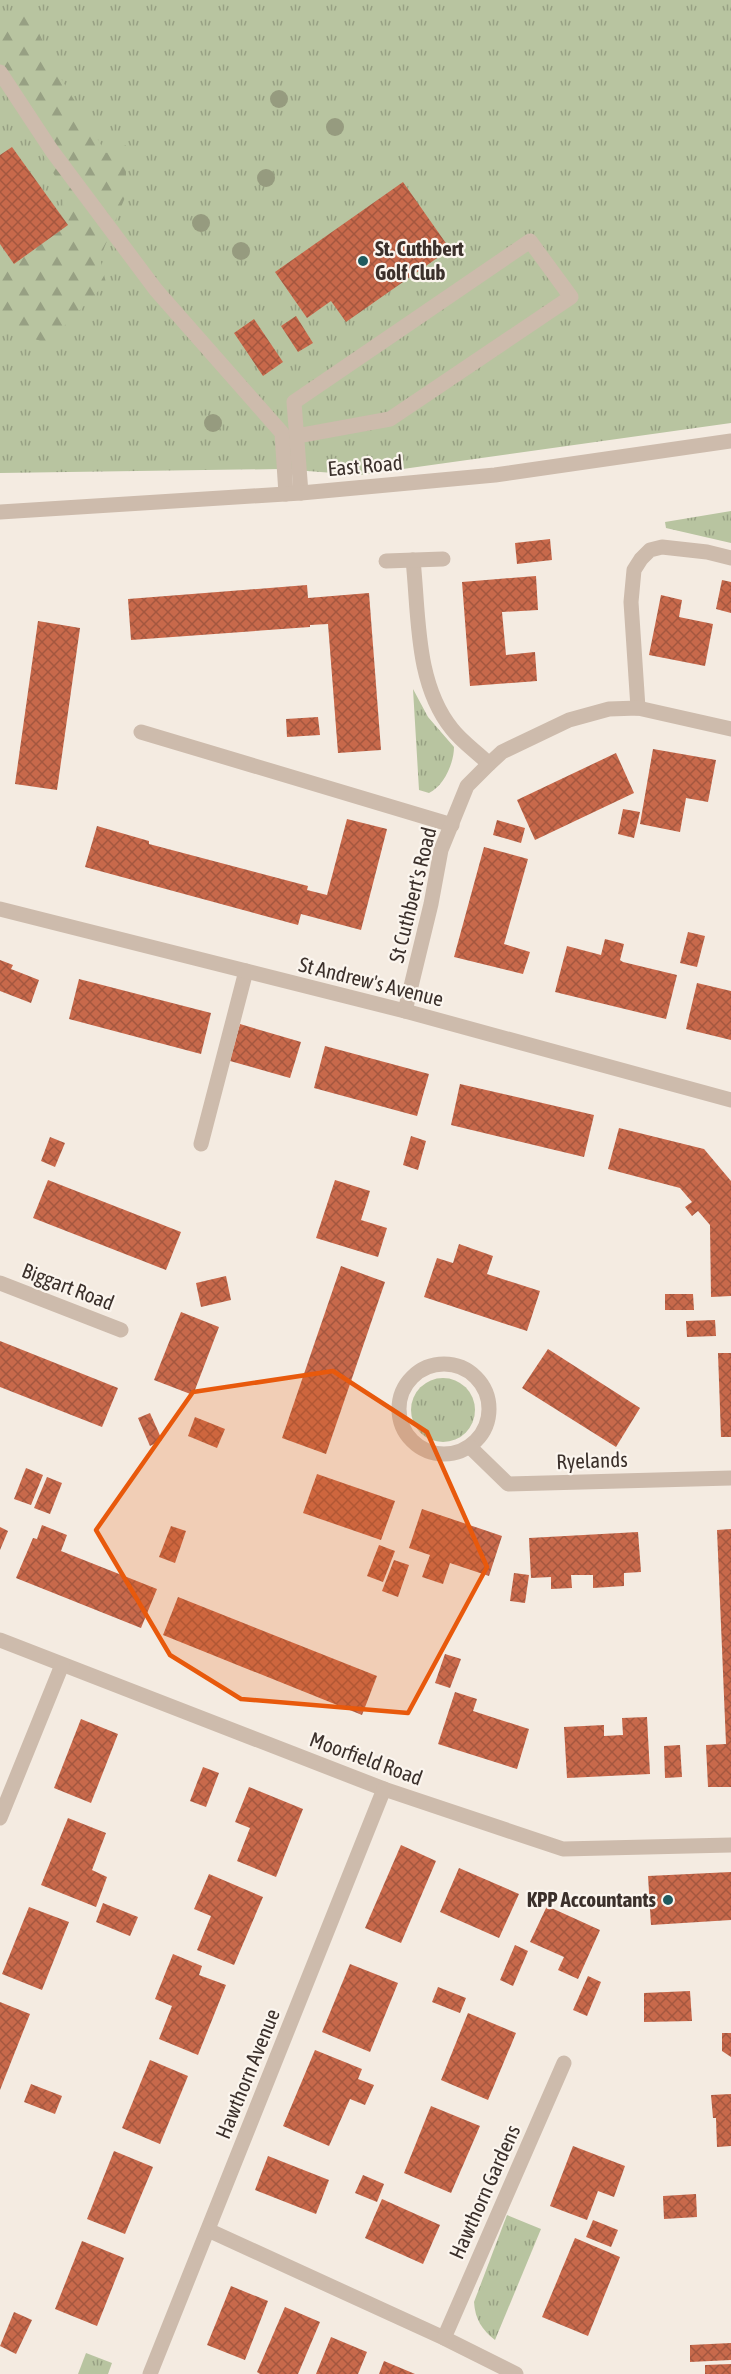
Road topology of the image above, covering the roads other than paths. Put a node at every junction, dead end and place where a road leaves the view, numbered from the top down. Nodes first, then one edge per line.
1 (0, 72) edge
2 (297, 436) junction
3 (731, 441) edge
4 (293, 493) junction
5 (0, 512) edge
6 (731, 558) edge
7 (443, 559) dead end
8 (413, 560) junction
9 (386, 561) dead end
10 (638, 708) junction
11 (731, 729) edge
12 (141, 732) dead end
13 (489, 764) junction
14 (452, 825) junction
15 (0, 909) edge
16 (246, 971) junction
17 (405, 1011) junction
18 (731, 1100) edge
19 (201, 1144) dead end
20 (0, 1283) edge
21 (121, 1330) dead end
22 (470, 1447) junction
23 (731, 1478) edge
24 (0, 1640) edge
25 (62, 1665) junction
26 (384, 1789) junction
27 (0, 1818) edge
28 (731, 1845) edge
29 (564, 2063) dead end
30 (208, 2230) junction
31 (444, 2338) junction
32 (150, 2374) edge
33 (516, 2374) edge

1 - 4 street
2 - 2 street
2 - 4 street
3 - 4 street, East Road
4 - 5 street, East Road
6 - 10 street
7 - 8 street
8 - 9 street
8 - 13 street
10 - 11 street, St Cuthbert's Road
10 - 13 street, St Cuthbert's Road
12 - 14 street
13 - 14 street, St Cuthbert's Road
14 - 17 street, St Cuthbert's Road
15 - 16 street, St Andrew's Avenue
16 - 17 street, St Andrew's Avenue
16 - 19 street
17 - 18 street, St Andrew's Avenue
20 - 21 street, Biggart Road
22 - 22 street
22 - 23 street, Ryelands
24 - 25 street, Moorfield Road
25 - 26 street, Moorfield Road
25 - 27 street
26 - 28 street, Moorfield Road
26 - 30 street, Hawthorn Avenue
29 - 31 street, Hawthorn Gardens
30 - 31 street
30 - 32 street, Hawthorn Avenue
31 - 33 street

